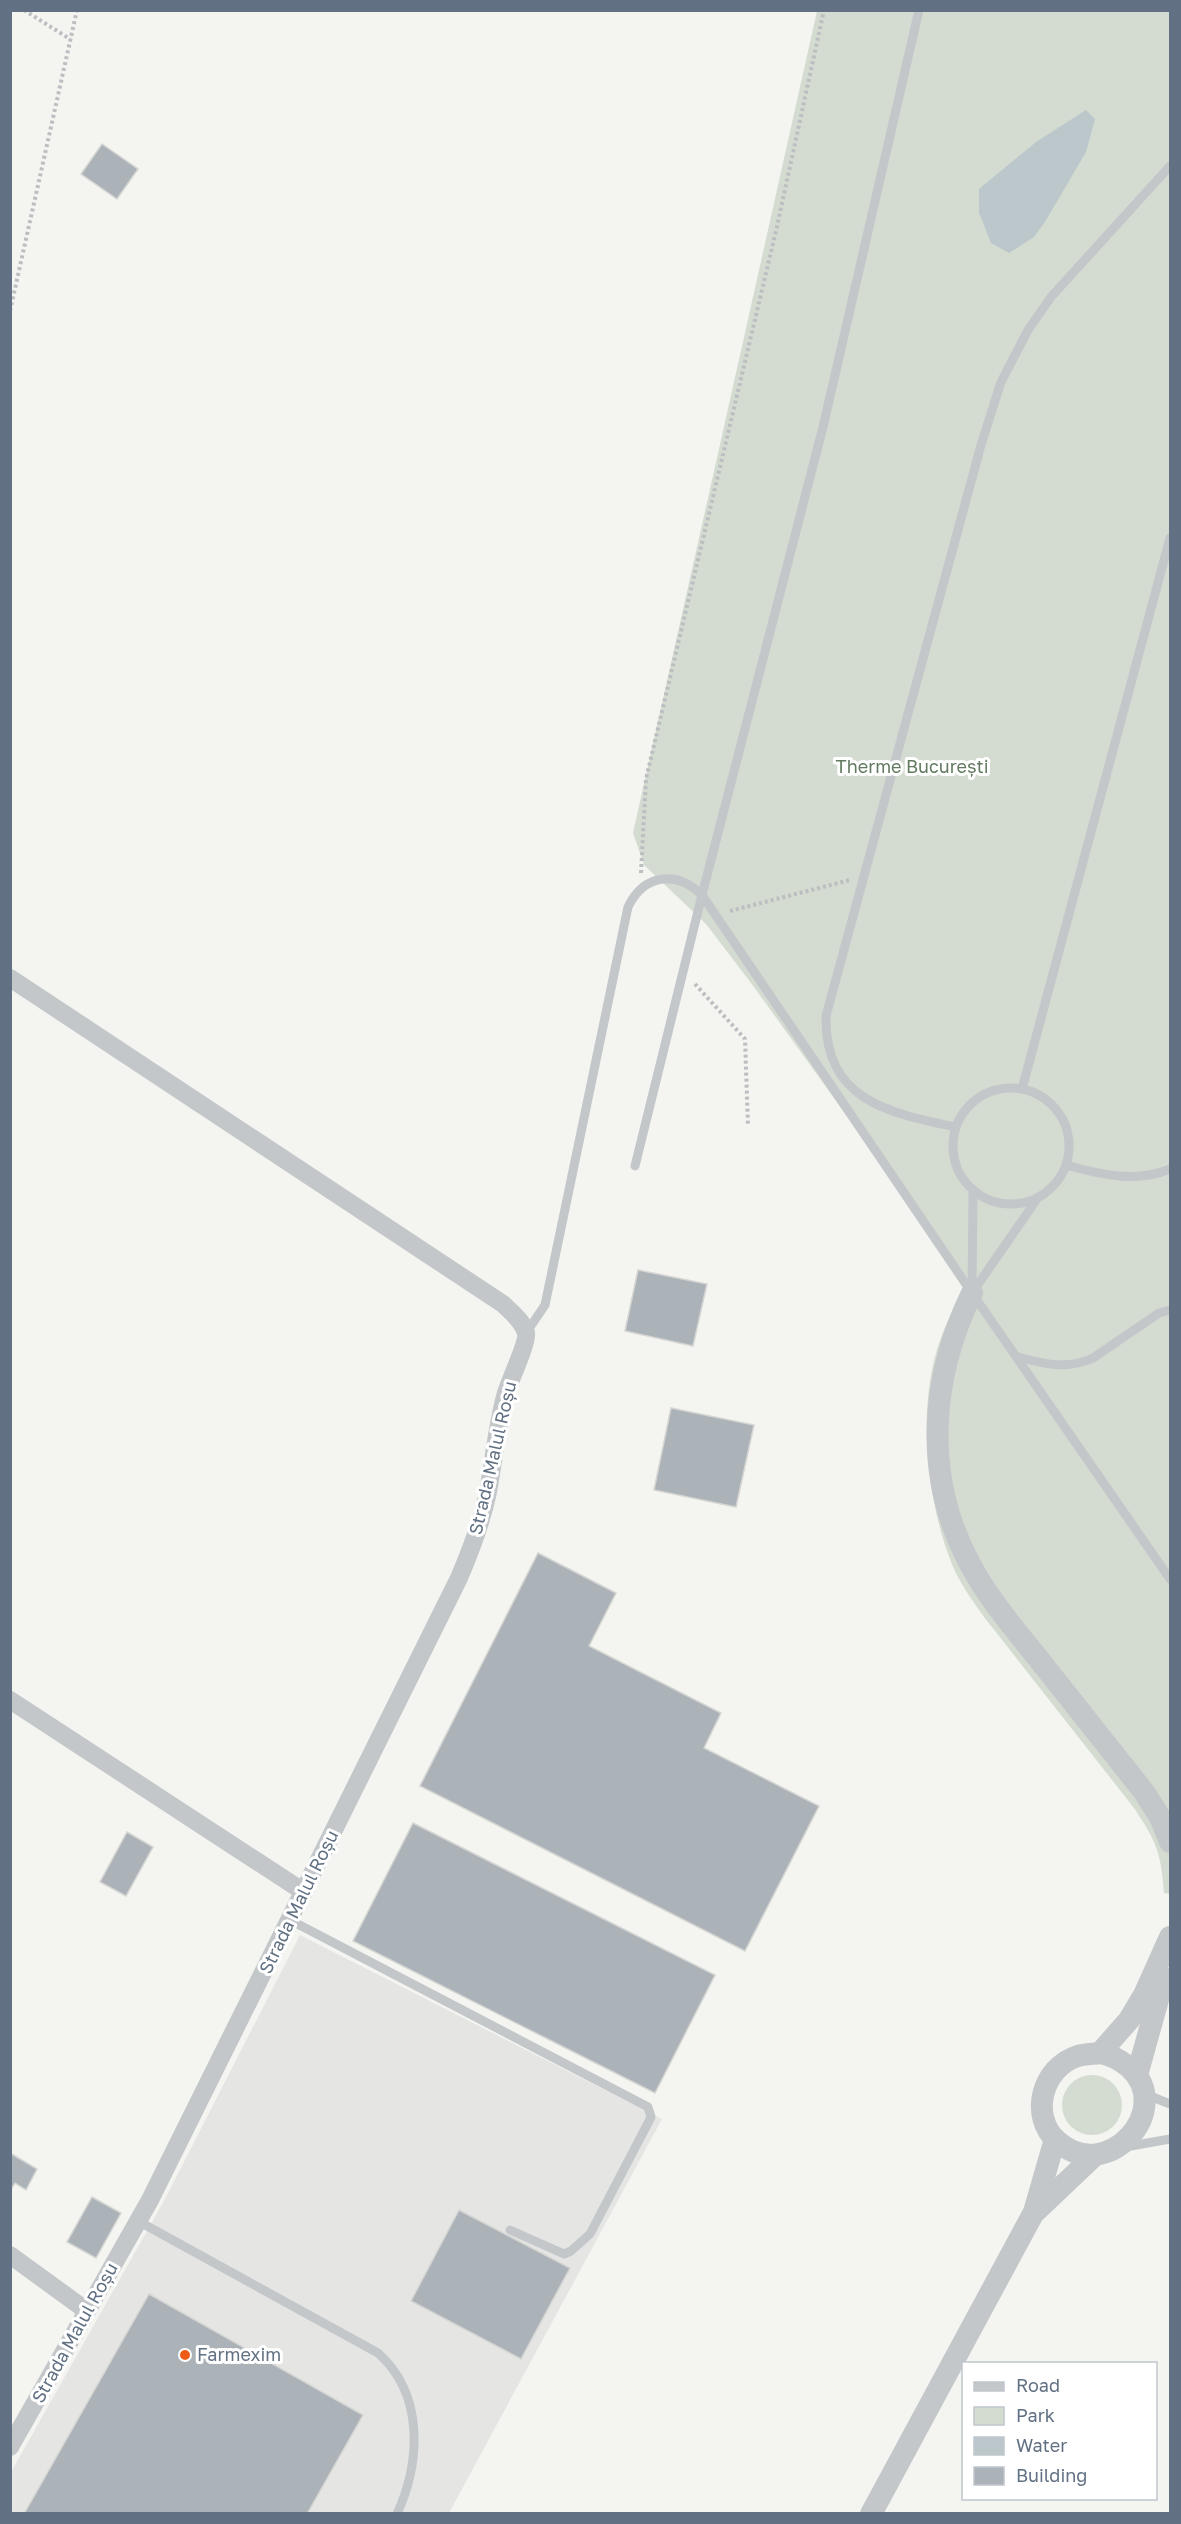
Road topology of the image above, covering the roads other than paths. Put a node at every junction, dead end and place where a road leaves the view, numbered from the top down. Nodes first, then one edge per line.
1 (919, 10) edge
2 (1170, 166) edge
3 (1170, 537) edge
4 (702, 895) junction
5 (10, 978) edge
6 (1022, 1089) junction
7 (956, 1127) junction
8 (1066, 1165) junction
9 (635, 1166) dead end
10 (1170, 1168) edge
11 (973, 1191) junction
12 (1037, 1198) junction
13 (972, 1293) junction
14 (1170, 1310) edge
15 (526, 1333) junction
16 (1018, 1357) junction
17 (1170, 1579) edge
18 (10, 1700) edge
19 (1170, 1842) edge
20 (304, 1892) junction
21 (290, 1920) junction
22 (1170, 1937) edge
23 (1170, 1953) edge
24 (1100, 2053) junction
25 (1141, 2084) junction
26 (1170, 2104) edge
27 (1055, 2139) junction
28 (1170, 2139) edge
29 (1106, 2152) junction
30 (1035, 2212) junction
31 (138, 2221) junction
32 (510, 2230) dead end
33 (10, 2255) edge
34 (87, 2311) junction
35 (10, 2447) edge
36 (397, 2514) edge
37 (871, 2514) edge

1 - 4 lane
2 - 7 lane
3 - 6 lane
4 - 9 lane
4 - 13 lane
4 - 15 lane
5 - 15 street
6 - 7 lane
6 - 8 lane
7 - 11 lane
8 - 10 lane
8 - 12 lane
11 - 12 lane
11 - 13 lane
12 - 13 lane
13 - 16 lane
13 - 19 street
14 - 16 lane
15 - 20 street, Strada Malul Roșu
16 - 17 lane
18 - 20 street
20 - 21 street, Strada Malul Roșu
21 - 31 street, Strada Malul Roșu
21 - 32 lane
22 - 24 street
23 - 25 street
24 - 25 street
24 - 27 street
25 - 26 lane
25 - 29 street
27 - 29 street
27 - 30 street
28 - 29 lane
29 - 30 street
30 - 37 street
31 - 34 street, Strada Malul Roșu
31 - 36 lane
33 - 34 street
34 - 35 street, Strada Malul Roșu

